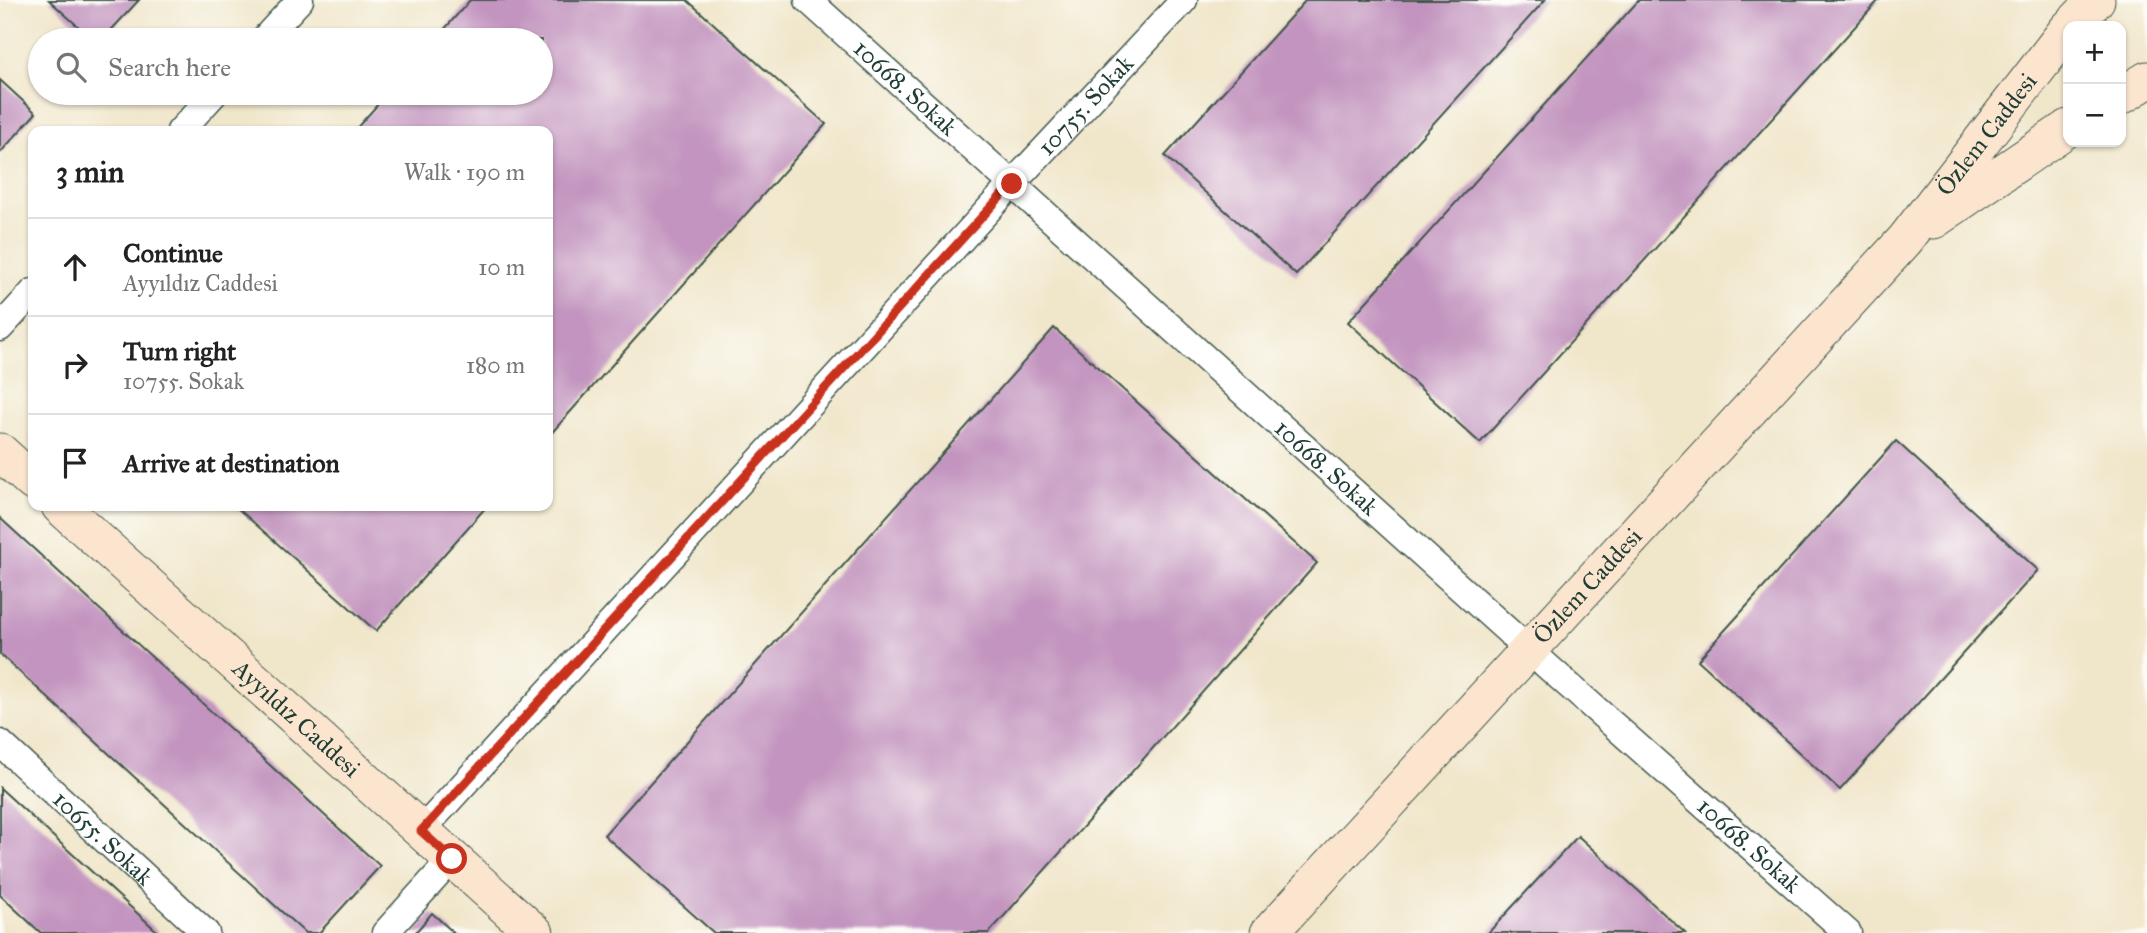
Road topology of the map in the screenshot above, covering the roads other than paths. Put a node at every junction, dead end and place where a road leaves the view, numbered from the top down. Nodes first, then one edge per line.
1 (300, 0) edge
2 (808, 0) edge
3 (1184, 0) edge
4 (2096, 0) edge
5 (2076, 21) edge
6 (274, 28) edge
7 (2063, 37) edge
8 (2147, 80) edge
9 (2126, 93) edge
10 (204, 105) edge
11 (185, 126) edge
12 (2063, 131) edge
13 (1012, 184) junction
14 (1905, 240) junction
15 (28, 297) edge
16 (0, 328) edge
17 (0, 452) edge
18 (28, 477) edge
19 (66, 511) edge
20 (1530, 650) junction
21 (0, 743) edge
22 (421, 831) junction
23 (452, 859) junction
24 (206, 933) edge
25 (385, 933) edge
26 (535, 933) edge
27 (1269, 933) edge
28 (1848, 933) edge

1 - 6 street
2 - 13 street, 10668. Sokak
3 - 13 street, 10755. Sokak
4 - 5 street, Özlem Caddesi
7 - 14 street, Özlem Caddesi
8 - 9 street
10 - 11 street
12 - 14 street, Özlem Caddesi
13 - 20 street, 10668. Sokak
13 - 22 street, 10755. Sokak
14 - 20 street, Özlem Caddesi
15 - 16 street
17 - 18 street
19 - 22 street, Ayyıldız Caddesi
20 - 27 street, Özlem Caddesi
20 - 28 street, 10668. Sokak
21 - 24 street, 10655. Sokak
22 - 23 street, Ayyıldız Caddesi
23 - 25 street
23 - 26 street, Ayyıldız Caddesi

